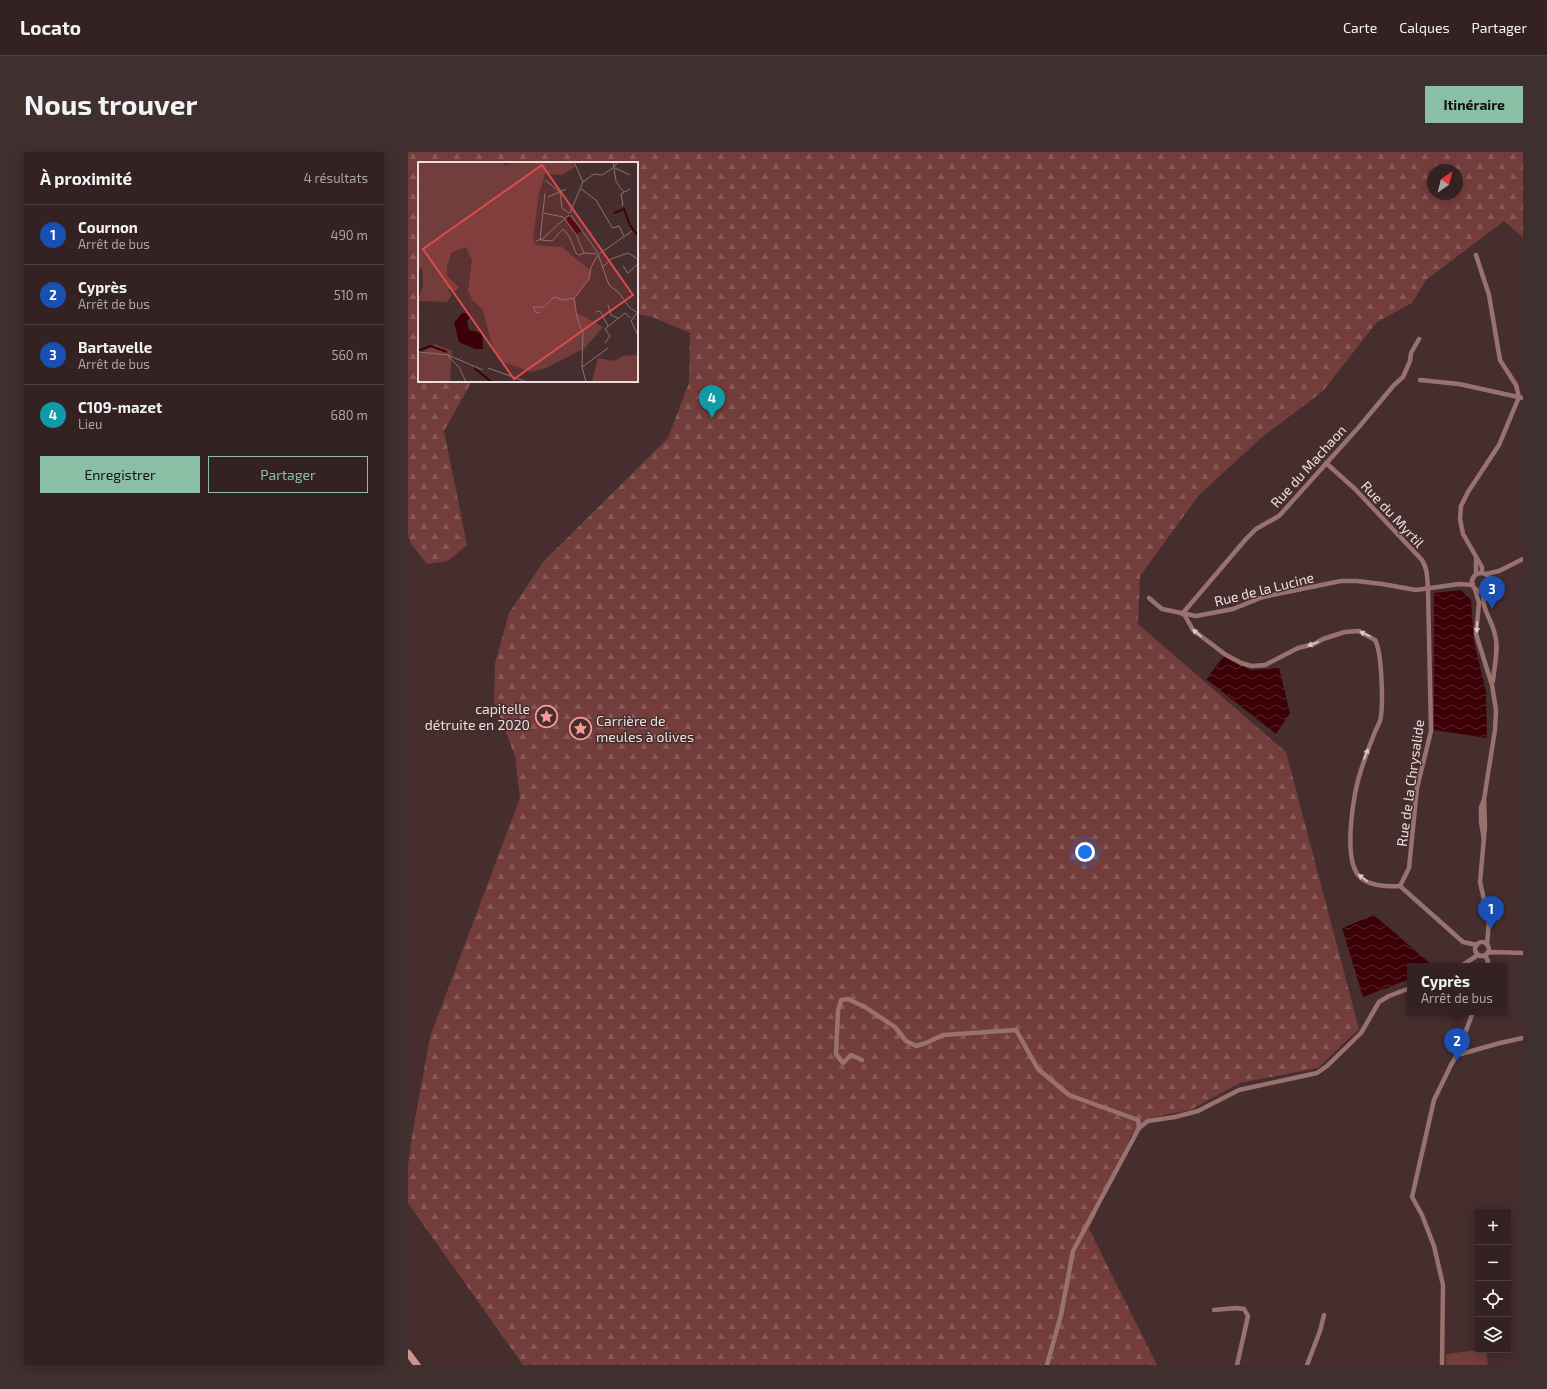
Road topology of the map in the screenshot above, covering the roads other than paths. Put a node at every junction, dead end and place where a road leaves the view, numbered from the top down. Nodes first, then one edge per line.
1 (1476, 255) dead end
2 (1419, 339) dead end
3 (1420, 380) dead end
4 (1521, 398) edge
5 (1326, 462) junction
6 (1476, 557) junction
7 (1523, 559) edge
8 (1499, 571) junction
9 (1484, 573) junction
10 (1474, 576) junction
11 (1490, 581) junction
12 (1459, 584) junction
13 (1474, 587) junction
14 (1428, 589) junction
15 (1484, 591) junction
16 (1149, 598) dead end
17 (1183, 614) junction
18 (1492, 685) junction
19 (1400, 886) junction
20 (1489, 932) junction
21 (1469, 944) junction
22 (1479, 944) junction
23 (1488, 946) junction
24 (1494, 952) junction
25 (1476, 953) junction
26 (1523, 953) edge
27 (1486, 954) junction
28 (1466, 963) edge
29 (1488, 963) edge
30 (1407, 989) edge
31 (1472, 1015) edge
32 (1523, 1038) edge
33 (1457, 1055) junction
34 (862, 1060) dead end
35 (1139, 1128) junction
36 (1214, 1310) dead end
37 (1324, 1315) dead end
38 (408, 1353) edge
39 (417, 1365) edge
40 (1047, 1365) edge
41 (1237, 1365) edge
42 (1307, 1365) edge
43 (1442, 1365) edge

1 - 4 street
2 - 5 street, Rue du Machaon
3 - 4 street
4 - 6 street
5 - 14 street, Rue du Myrtil
5 - 17 street, Rue du Machaon
6 - 9 street
6 - 10 street
7 - 8 street
8 - 9 street
8 - 11 street
9 - 10 street
9 - 11 street
10 - 12 street, Rue de la Lucine
10 - 13 street
11 - 15 street
12 - 13 street, Rue de la Lucine
12 - 14 street, Rue de la Lucine
13 - 15 street
13 -> 18 street
14 - 17 street, Rue de la Lucine
14 - 19 street, Rue de la Chrysalide
15 - 18 street
16 - 17 street, Rue de la Lucine
19 -> 17 street
18 - 20 street
19 - 21 street
20 - 22 street
20 - 23 street
21 - 22 street
21 - 25 street
22 - 23 street
22 - 25 street
23 - 24 street
23 - 27 street
24 - 26 street
24 - 27 street
25 - 27 street
25 - 28 street
27 - 29 street
30 - 35 street
31 - 33 street
32 - 33 street
33 - 43 street
34 - 35 street
35 - 40 street
36 - 41 street
37 - 42 street
38 - 39 main road

